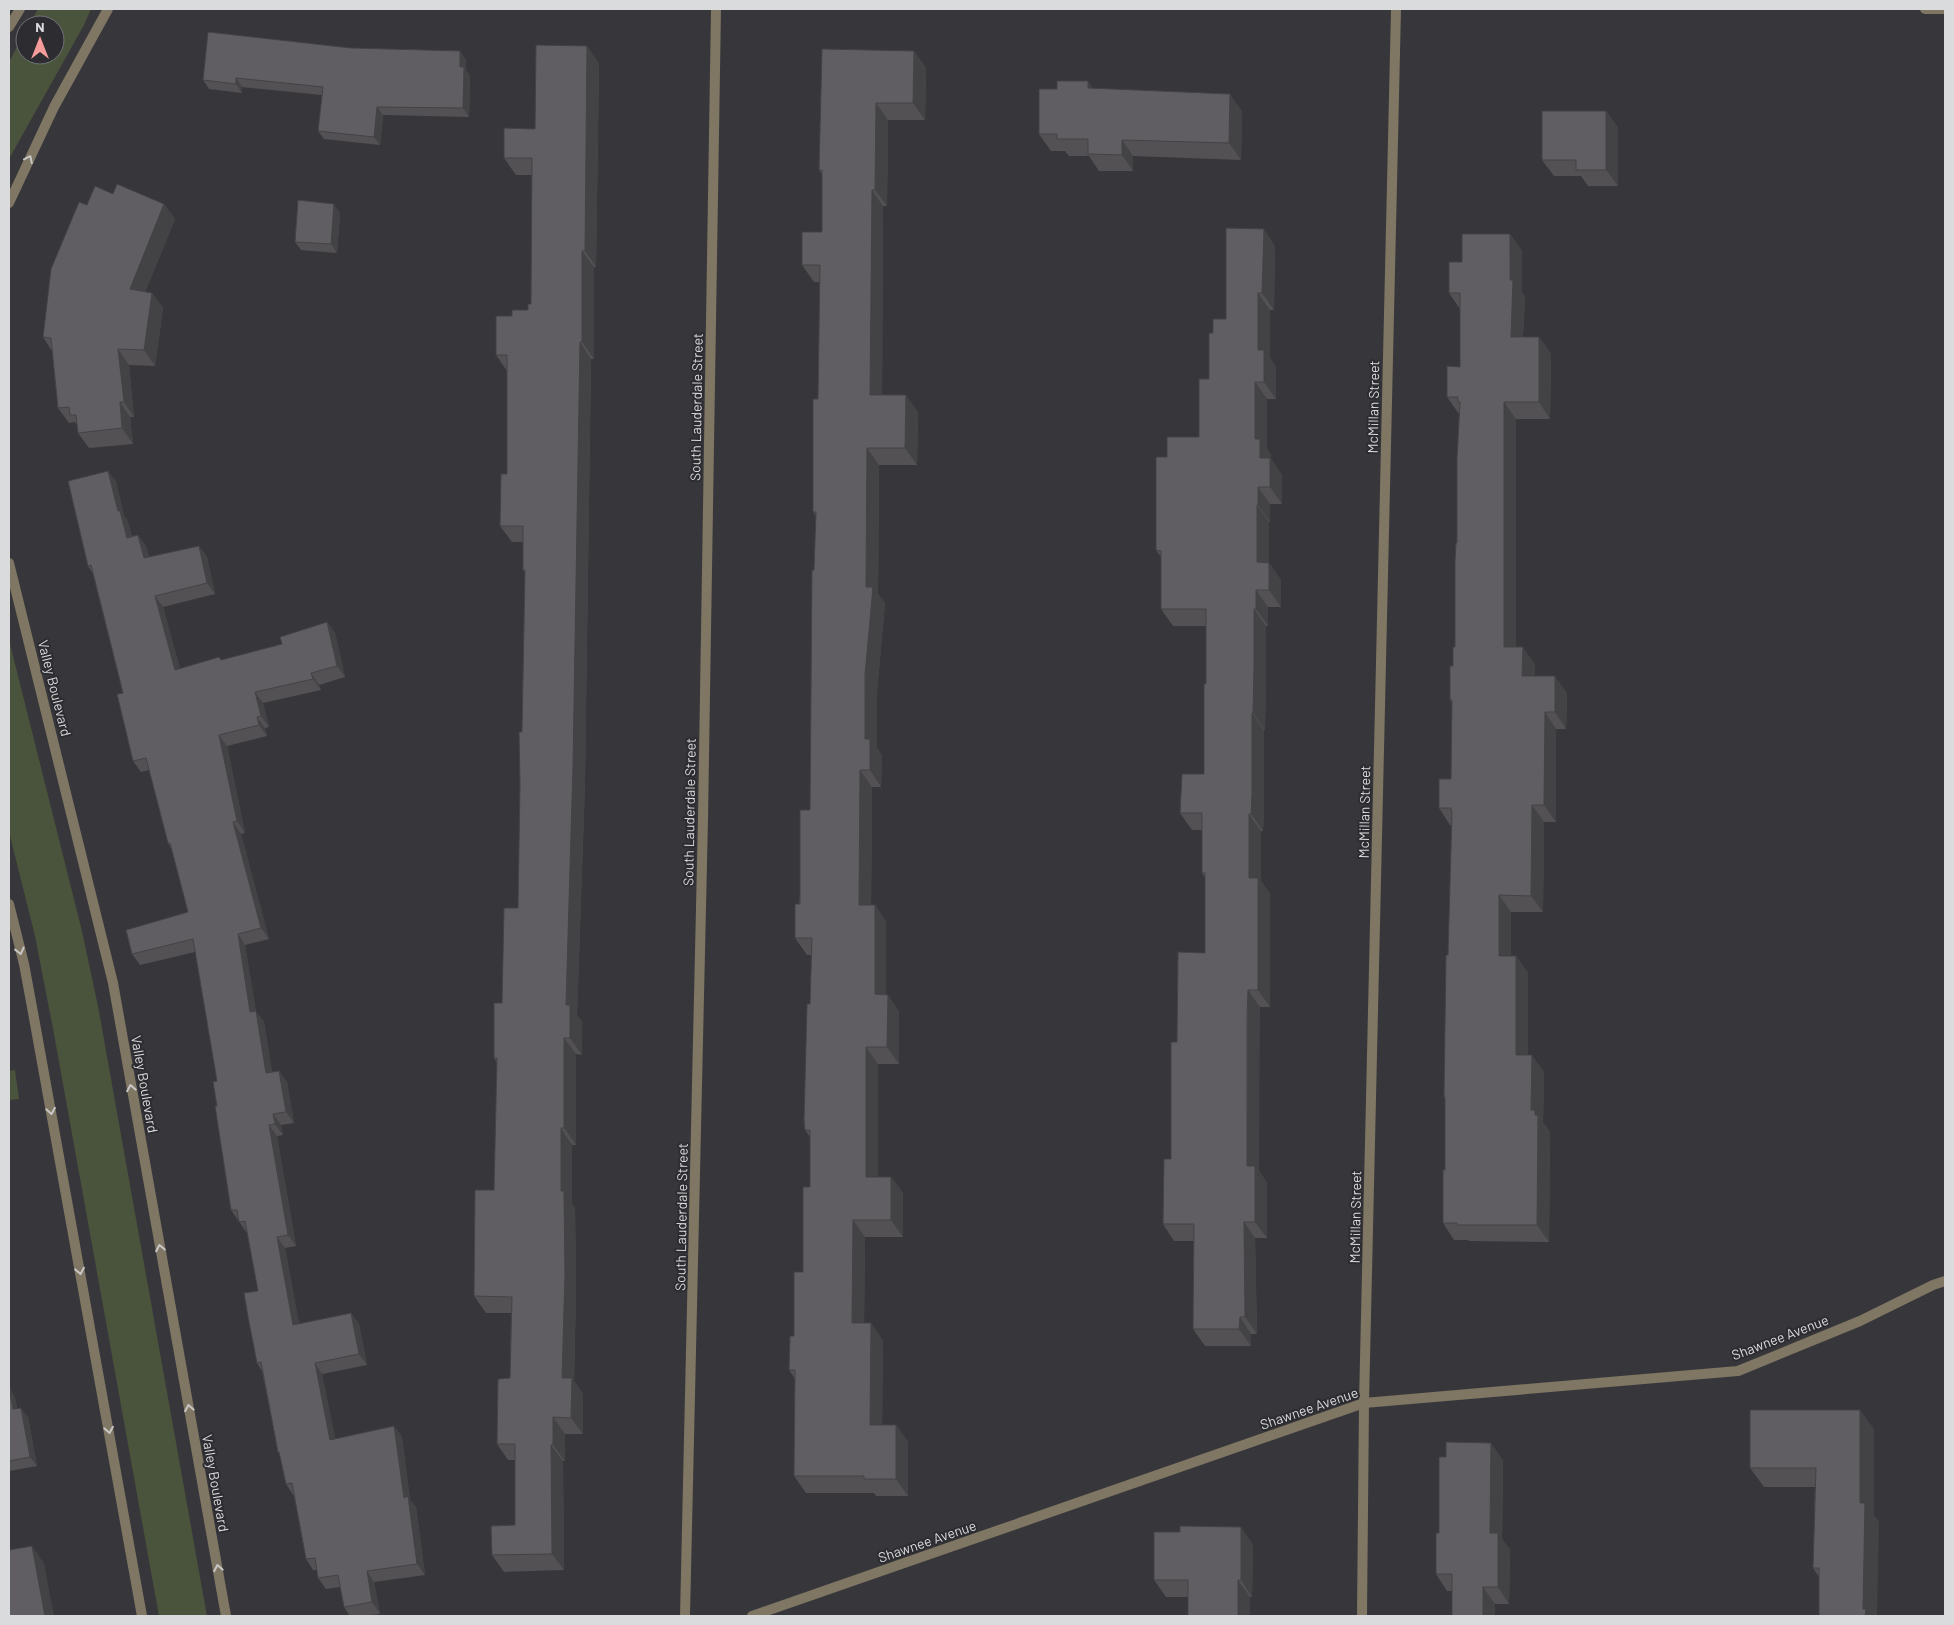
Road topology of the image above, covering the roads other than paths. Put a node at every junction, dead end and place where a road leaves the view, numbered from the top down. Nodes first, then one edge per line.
1 (20, 9) edge
2 (108, 9) edge
3 (716, 9) edge
4 (1396, 9) edge
5 (1925, 9) edge
6 (1945, 10) edge
7 (9, 27) edge
8 (9, 203) edge
9 (9, 563) edge
10 (9, 904) edge
11 (1945, 1281) edge
12 (1364, 1402) junction
13 (142, 1616) edge
14 (226, 1616) edge
15 (686, 1616) edge
16 (752, 1616) edge
17 (1362, 1616) edge

1 - 7 street
8 -> 2 street
3 - 15 street, South Lauderdale Street
4 - 12 street, McMillan Street
5 - 6 street
14 -> 9 street, Valley Boulevard
10 -> 13 street
11 - 12 street, Shawnee Avenue
12 - 16 street, Shawnee Avenue
12 - 17 street, McMillan Street

